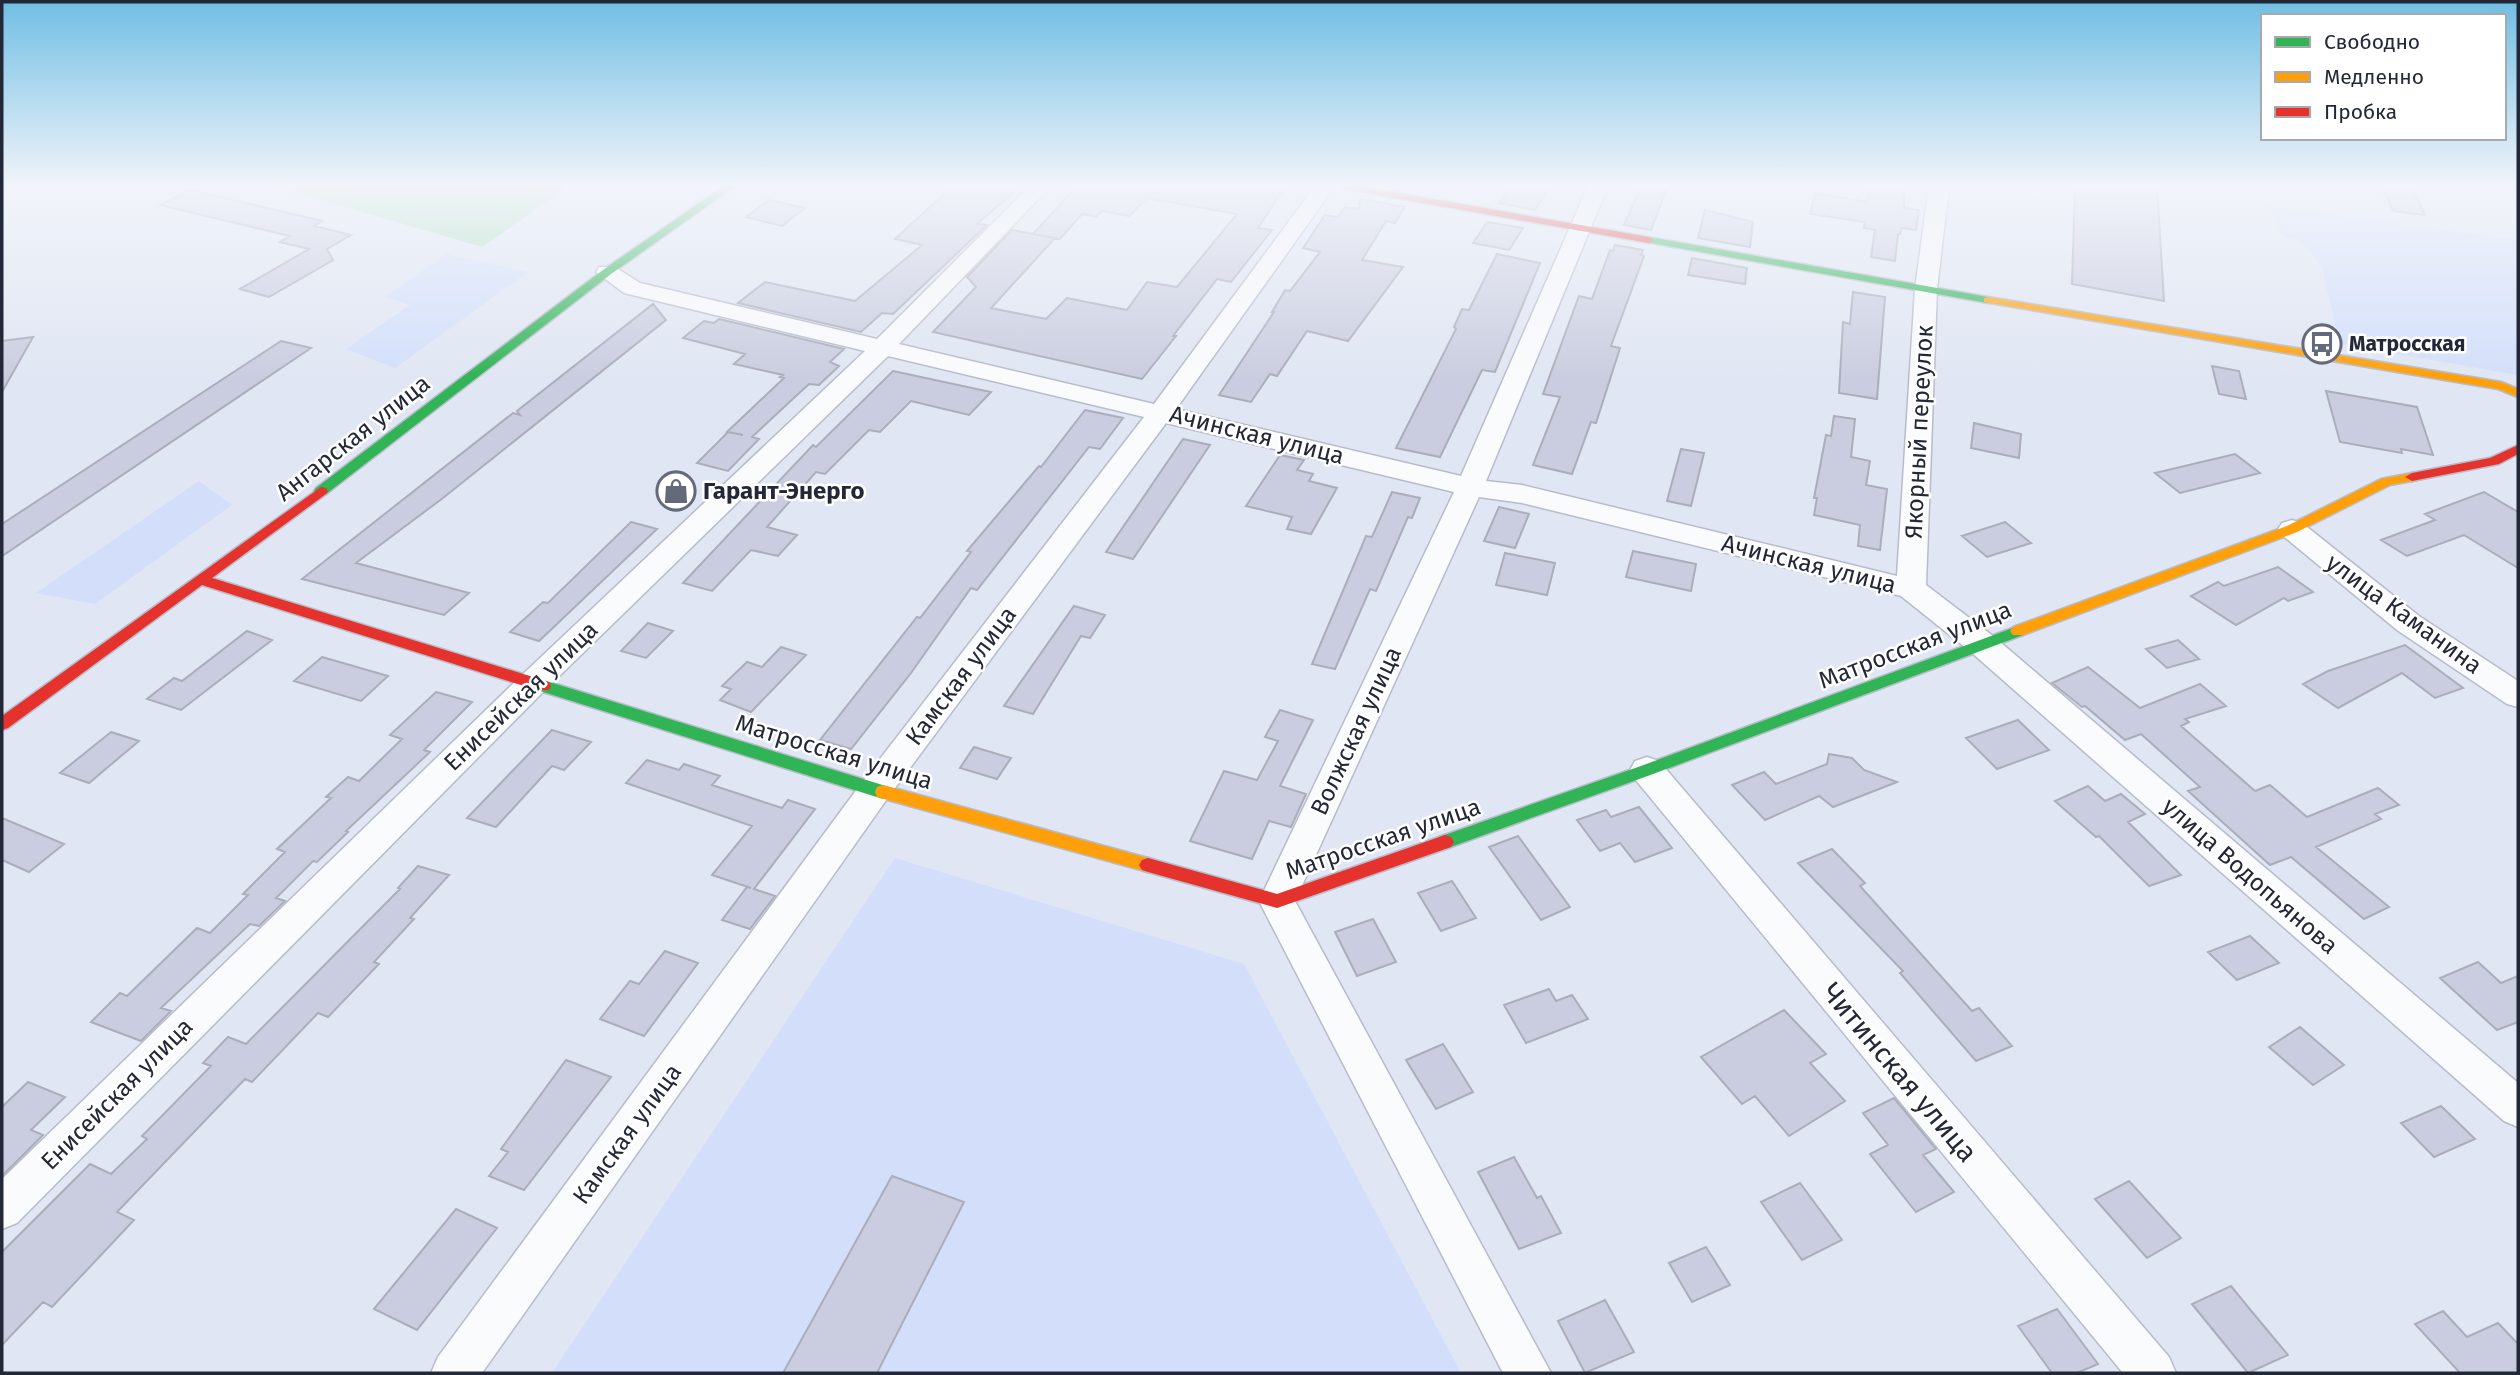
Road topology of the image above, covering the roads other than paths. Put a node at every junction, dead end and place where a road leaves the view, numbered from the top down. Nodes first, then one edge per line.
1 (638, 250) edge
2 (978, 250) edge
3 (1278, 250) edge
4 (1570, 250) edge
5 (1713, 250) edge
6 (1931, 250) edge
7 (607, 272) junction
8 (1926, 289) junction
9 (882, 348) junction
10 (2518, 393) edge
11 (1161, 412) junction
12 (2518, 449) edge
13 (1470, 487) junction
14 (2292, 530) junction
15 (200, 579) junction
16 (1911, 589) junction
17 (1982, 644) junction
18 (533, 683) junction
19 (2518, 695) edge
20 (2, 724) edge
21 (1647, 770) junction
22 (875, 790) junction
23 (1277, 901) junction
24 (2518, 1108) edge
25 (2, 1208) edge
26 (454, 1373) edge
27 (1528, 1373) edge
28 (2153, 1373) edge

1 - 7 street, Ангарская улица
2 - 9 street, Енисейская улица
3 - 11 street, Камская улица
4 - 13 street, Волжская улица
5 - 8 street
6 - 8 street, Якорный переулок
7 - 9 street, Ачинская улица
7 - 15 street, Ангарская улица
8 - 10 street
8 - 16 street, Якорный переулок
9 - 11 street, Ачинская улица
9 - 18 street, Енисейская улица
11 - 13 street, Ачинская улица
11 - 22 street, Камская улица
12 - 14 street, Матросская улица
13 - 16 street, Ачинская улица
13 - 23 street, Волжская улица
14 - 17 street, Матросская улица
14 - 19 street, улица Каманина
15 - 18 street, Матросская улица
15 - 20 street, Ангарская улица
16 - 17 street
17 - 21 street, Матросская улица
17 - 24 street, улица Водопьянова
18 - 22 street, Матросская улица
18 - 25 street, Енисейская улица
21 - 23 street, Матросская улица
21 - 28 street, Читинская улица
22 - 23 street, Матросская улица
22 - 26 street, Камская улица
23 - 27 street

